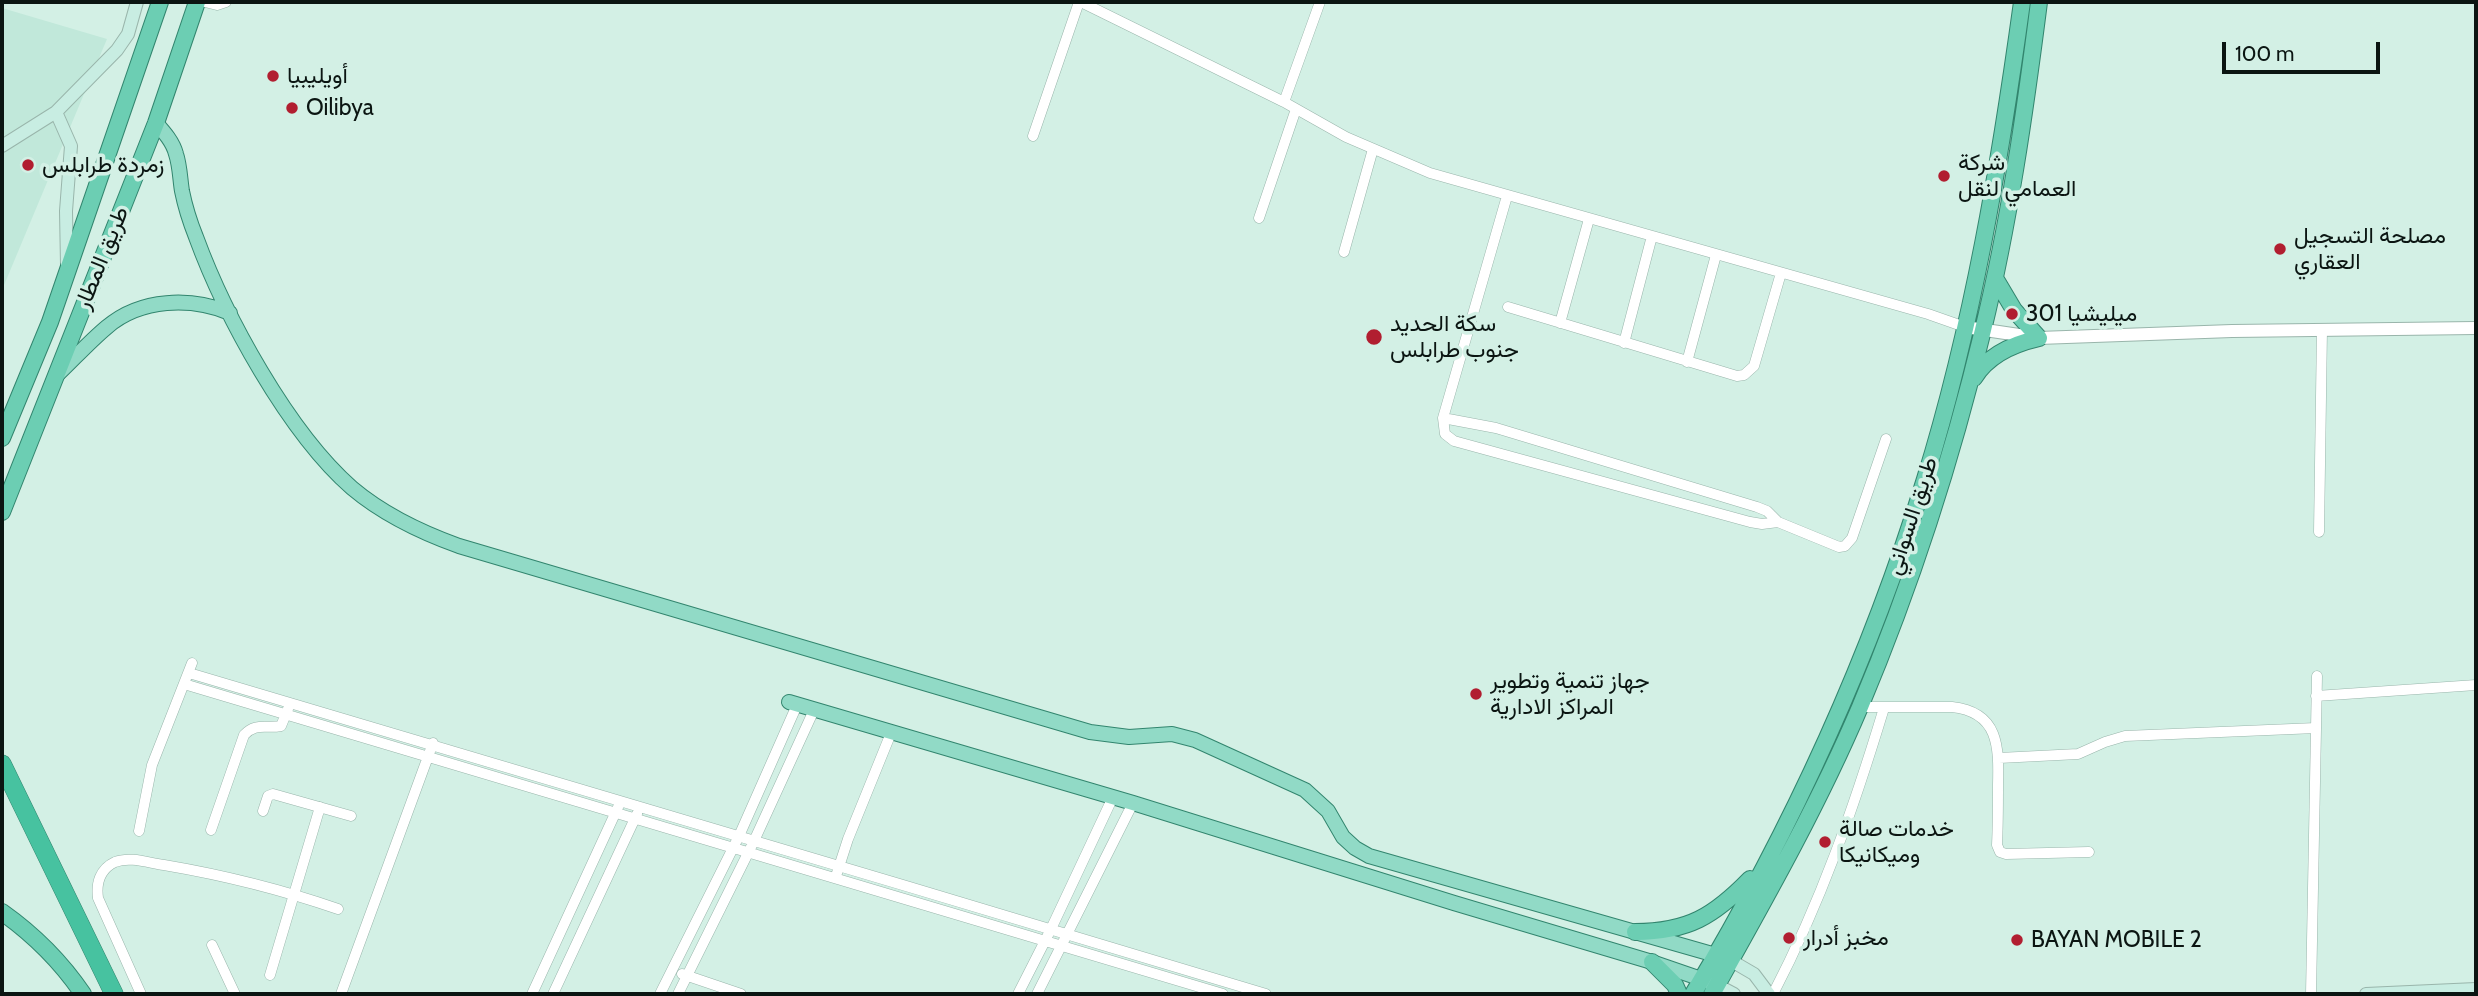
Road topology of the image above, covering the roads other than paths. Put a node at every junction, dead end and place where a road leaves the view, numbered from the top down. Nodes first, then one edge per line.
1 (137, 2) edge
2 (160, 2) edge
3 (197, 2) edge
4 (205, 2) edge
5 (226, 2) edge
6 (1080, 2) edge
7 (1320, 2) edge
8 (2022, 2) edge
9 (2039, 2) edge
10 (1284, 102) junction
11 (1296, 109) junction
12 (56, 112) junction
13 (156, 123) junction
14 (1033, 136) dead end
15 (2, 146) edge
16 (1373, 149) junction
17 (1507, 196) junction
18 (1259, 218) dead end
19 (1589, 219) junction
20 (1652, 236) junction
21 (1344, 252) dead end
22 (1716, 254) junction
23 (68, 268) junction
24 (1781, 273) junction
25 (1995, 278) junction
26 (1508, 307) dead end
27 (230, 313) junction
28 (1560, 323) junction
29 (1965, 327) junction
30 (2476, 328) edge
31 (2322, 329) junction
32 (1983, 330) junction
33 (2039, 338) junction
34 (1624, 343) junction
35 (1687, 362) junction
36 (55, 378) junction
37 (1969, 386) junction
38 (1443, 418) junction
39 (2, 438) edge
40 (1886, 439) dead end
41 (2, 512) edge
42 (1778, 522) junction
43 (2319, 532) dead end
44 (1857, 669) junction
45 (1872, 676) junction
46 (2317, 676) dead end
47 (184, 684) junction
48 (2476, 685) edge
49 (2316, 696) junction
50 (290, 702) junction
51 (793, 704) joint
52 (1860, 707) junction
53 (1884, 708) junction
54 (814, 710) junction
55 (286, 714) junction
56 (2316, 728) junction
57 (891, 733) junction
58 (433, 743) junction
59 (428, 755) junction
60 (1998, 758) junction
61 (2, 764) edge
62 (1113, 797) junction
63 (1133, 803) junction
64 (618, 806) junction
65 (320, 807) junction
66 (263, 811) dead end
67 (638, 812) junction
68 (351, 816) dead end
69 (211, 830) dead end
70 (139, 831) dead end
71 (739, 836) junction
72 (754, 841) junction
73 (734, 847) junction
74 (749, 852) junction
75 (2089, 852) dead end
76 (1764, 865) junction
77 (839, 867) junction
78 (836, 878) junction
79 (1462, 883) junction
80 (295, 894) junction
81 (1454, 904) junction
82 (338, 909) dead end
83 (2, 912) edge
84 (1051, 929) junction
85 (1635, 932) junction
86 (1068, 934) junction
87 (1045, 940) junction
88 (212, 944) dead end
89 (1063, 945) junction
90 (1723, 957) junction
91 (1653, 962) junction
92 (672, 970) junction
93 (270, 975) dead end
94 (688, 976) junction
95 (1213, 979) junction
96 (1710, 986) edge
97 (2476, 989) edge
98 (1206, 992) edge
99 (83, 994) edge
100 (114, 994) edge
101 (141, 994) edge
102 (235, 994) edge
103 (341, 994) edge
104 (532, 994) edge
105 (553, 994) edge
106 (660, 994) edge
107 (678, 994) edge
108 (741, 994) edge
109 (1018, 994) edge
110 (1037, 994) edge
111 (1223, 994) edge
112 (1266, 994) edge
113 (1679, 994) edge
114 (1693, 994) edge
115 (1734, 994) edge
116 (1771, 994) edge
117 (2311, 994) edge
118 (2366, 994) edge

1 - 12 main road
2 - 23 highway, طريق المطار
3 - 13 highway, طريق المطار
4 - 5 street
6 - 10 street
6 - 14 street
7 - 10 street
8 - 29 highway, طريق السواني
9 - 25 highway, طريق السواني
10 - 11 street
11 - 16 street
11 - 18 street
12 - 15 main road
12 - 23 main road
13 - 27 main road
13 - 36 highway, طريق المطار
16 - 17 street
16 - 21 street
17 - 19 street
17 - 38 street
19 - 20 street
19 - 28 street
20 - 22 street
20 - 34 street
22 - 24 street
22 - 35 street
23 - 39 highway, طريق المطار
24 - 29 street
24 - 35 street
25 - 32 highway, طريق السواني
25 - 33 highway
26 - 28 street
27 - 36 main road
27 - 79 main road
28 - 34 street
29 - 32 street
29 - 44 highway, طريق السواني
30 - 31 street
31 - 33 street
31 - 43 street
32 - 33 street
32 - 37 highway, طريق السواني
33 - 37 highway
34 - 35 street
36 - 41 highway, طريق المطار
37 - 45 highway, طريق السواني
38 - 42 street
38 - 42 street
40 - 42 street
44 - 45 highway
44 - 76 highway, طريق السواني
45 - 52 highway, طريق السواني
46 - 49 street
47 - 50 street
47 - 55 street
47 - 70 street
48 - 49 street
49 - 56 street
50 - 55 street
50 - 58 street
51 - 54 main road
51 - 71 street
52 - 53 street
52 - 90 highway, طريق السواني
53 - 60 street
53 - 116 street
54 - 57 main road
54 - 72 street
55 - 59 street
55 - 69 street
56 - 60 street
56 - 117 street
57 - 62 main road
57 - 77 street
58 - 59 street
58 - 64 street
59 - 64 street
59 - 103 street
60 - 75 street
61 - 100 highway
62 - 63 main road
62 - 84 street
63 - 81 main road
63 - 86 street
64 - 67 street
64 - 104 street
65 - 66 street
65 - 68 street
65 - 80 street
67 - 71 street
67 - 73 street
67 - 105 street
71 - 72 street
71 - 73 street
72 - 74 street
72 - 77 street
73 - 74 street
73 - 92 street
74 - 78 street
74 - 94 street
76 - 85 highway
76 - 90 highway, طريق السواني
77 - 78 street
77 - 84 street
78 - 87 street
79 - 81 main road
79 - 85 main road
80 - 82 street
80 - 93 street
80 - 101 street
81 - 91 main road
83 - 99 highway
84 - 86 street
84 - 87 street
85 - 90 main road
86 - 89 street
86 - 95 street
87 - 89 street
87 - 109 street
88 - 102 street
89 - 98 street
89 - 110 street
90 - 96 highway, طريق السواني
90 - 116 main road
91 - 96 main road
91 - 113 highway
92 - 94 street
92 - 106 street
94 - 107 street
94 - 108 street
95 - 98 street
95 - 112 street
96 - 114 highway, طريق السواني
96 - 115 main road
97 - 118 main road
98 - 111 street

